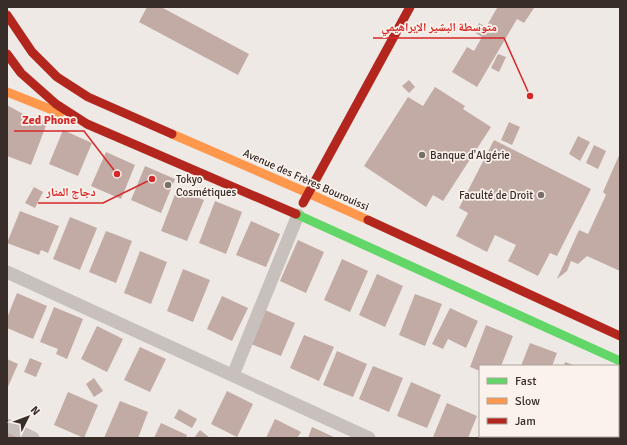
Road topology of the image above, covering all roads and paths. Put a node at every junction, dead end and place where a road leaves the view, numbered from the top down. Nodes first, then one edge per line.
1 (410, 7) edge
2 (7, 15) edge
3 (14, 47) edge
4 (7, 92) edge
5 (87, 124) junction
6 (308, 193) junction
7 (298, 215) junction
8 (7, 272) edge
9 (620, 336) edge
10 (620, 362) edge
11 (233, 375) junction
12 (7, 426) edge
13 (33, 438) edge
14 (369, 438) edge

1 - 6 main road
2 - 3 main road, Avenue des Frères Bourouissi
3 - 5 main road
3 - 6 main road, Avenue des Frères Bourouissi
4 - 5 main road
5 - 7 main road
6 - 7 main road
6 - 9 main road, Avenue des Frères Bourouissi
7 - 10 main road
7 - 11 street
8 - 11 street
11 - 14 street
12 - 13 street

